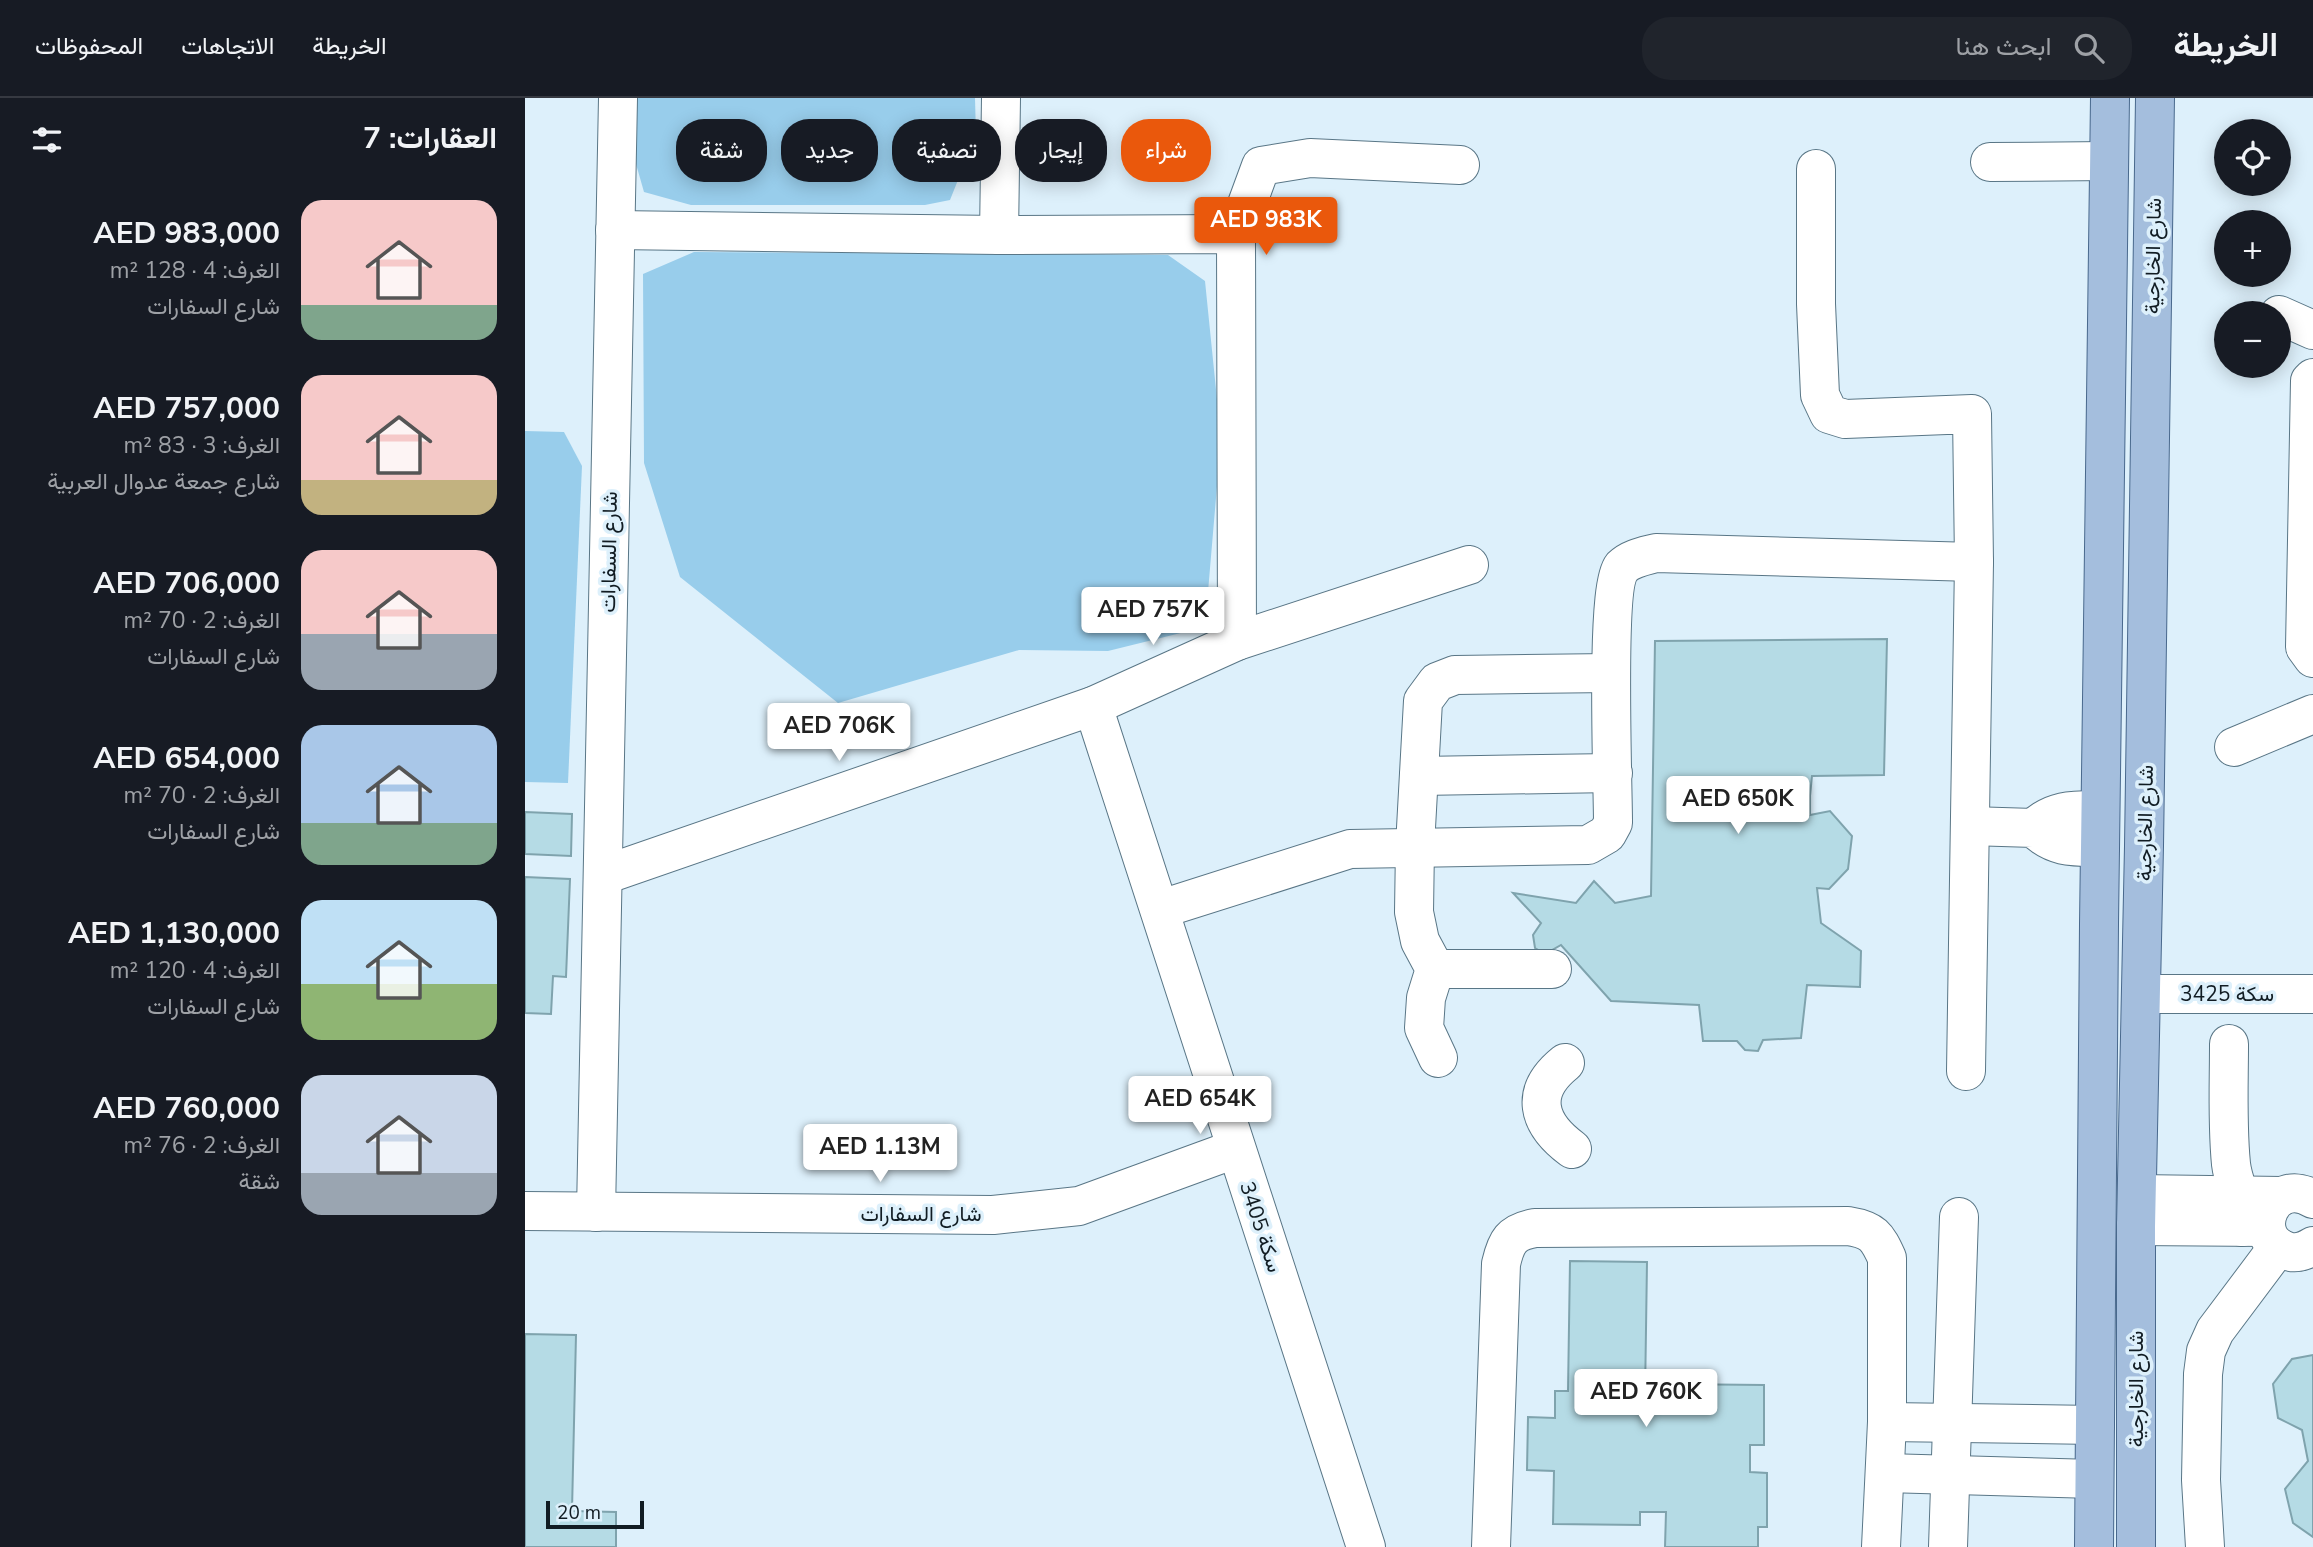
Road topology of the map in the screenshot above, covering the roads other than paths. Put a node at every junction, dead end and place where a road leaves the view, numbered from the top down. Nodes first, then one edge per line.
1 (618, 98) edge
2 (1002, 98) edge
3 (2155, 98) edge
4 (2112, 102) edge
5 (1990, 162) dead end
6 (2108, 162) junction
7 (1460, 165) dead end
8 (1816, 170) dead end
9 (615, 230) junction
10 (1237, 234) junction
11 (999, 235) junction
12 (2291, 321) edge
13 (2313, 330) edge
14 (2313, 378) edge
15 (1974, 562) junction
16 (1469, 565) dead end
17 (1237, 641) junction
18 (2313, 658) edge
19 (1611, 673) junction
20 (1093, 706) junction
21 (2313, 714) edge
22 (2234, 747) dead end
23 (1613, 773) junction
24 (1419, 776) junction
25 (2145, 809) junction
26 (2100, 810) junction
27 (1970, 826) junction
28 (2034, 828) junction
29 (1415, 846) junction
30 (2144, 846) junction
31 (2100, 847) junction
32 (604, 875) junction
33 (1161, 909) junction
34 (2099, 924) junction
35 (1435, 969) junction
36 (1552, 969) dead end
37 (2141, 994) junction
38 (2313, 994) edge
39 (2229, 1044) dead end
40 (2099, 1056) junction
41 (1438, 1058) dead end
42 (1565, 1062) dead end
43 (1966, 1070) dead end
44 (1235, 1149) junction
45 (1572, 1149) dead end
46 (2136, 1210) junction
47 (525, 1211) edge
48 (596, 1212) junction
49 (1959, 1217) dead end
50 (2276, 1220) edge
51 (1887, 1422) junction
52 (1952, 1423) junction
53 (2095, 1425) junction
54 (1886, 1473) junction
55 (1950, 1475) junction
56 (2094, 1479) junction
57 (1366, 1547) edge
58 (1491, 1547) edge
59 (1881, 1547) edge
60 (1948, 1547) edge
61 (2094, 1547) edge
62 (2136, 1547) edge
63 (2205, 1547) edge

1 - 9 street, شارع السفارات
2 - 11 street
3 - 25 main road, شارع الخارجية
4 - 6 main road, شارع الخارجية
5 - 6 street
6 - 26 main road, شارع الخارجية
7 - 10 street
8 - 15 street
9 - 11 street
9 - 32 street, شارع السفارات
10 - 11 street
10 - 17 street
12 - 13 street
14 - 18 street
15 - 19 street
15 - 27 street
16 - 17 street
17 - 20 street
19 - 23 street
19 - 24 street
20 - 32 street
20 - 33 street, سكة 3405
21 - 22 street
23 - 24 street
23 - 29 street
24 - 29 street
25 - 26 main road
25 - 30 main road, شارع الخارجية
26 - 28 street
26 - 31 main road, شارع الخارجية
27 - 28 street
27 - 43 street
28 - 31 street
29 - 33 street
29 - 35 street
30 - 31 main road
30 - 37 main road, شارع الخارجية
31 - 34 main road, شارع الخارجية
32 - 48 street, شارع السفارات
33 - 44 street, سكة 3405
34 - 37 main road
34 - 40 main road, شارع الخارجية
35 - 36 street
35 - 41 street
37 - 38 street, سكة 3425
37 - 40 main road
37 - 46 main road, شارع الخارجية
39 - 50 street
40 - 53 main road, شارع الخارجية
42 - 45 street
44 - 48 street, شارع السفارات
44 - 57 street, سكة 3405
46 - 50 street
46 - 62 main road, شارع الخارجية
47 - 48 street, شارع السفارات
49 - 52 street
50 - 63 street
51 - 52 street
51 - 54 street
51 - 58 street
52 - 53 street
52 - 55 street
53 - 56 main road, شارع الخارجية
54 - 55 street
54 - 59 street
55 - 56 street
55 - 60 street
56 - 61 main road, شارع الخارجية

